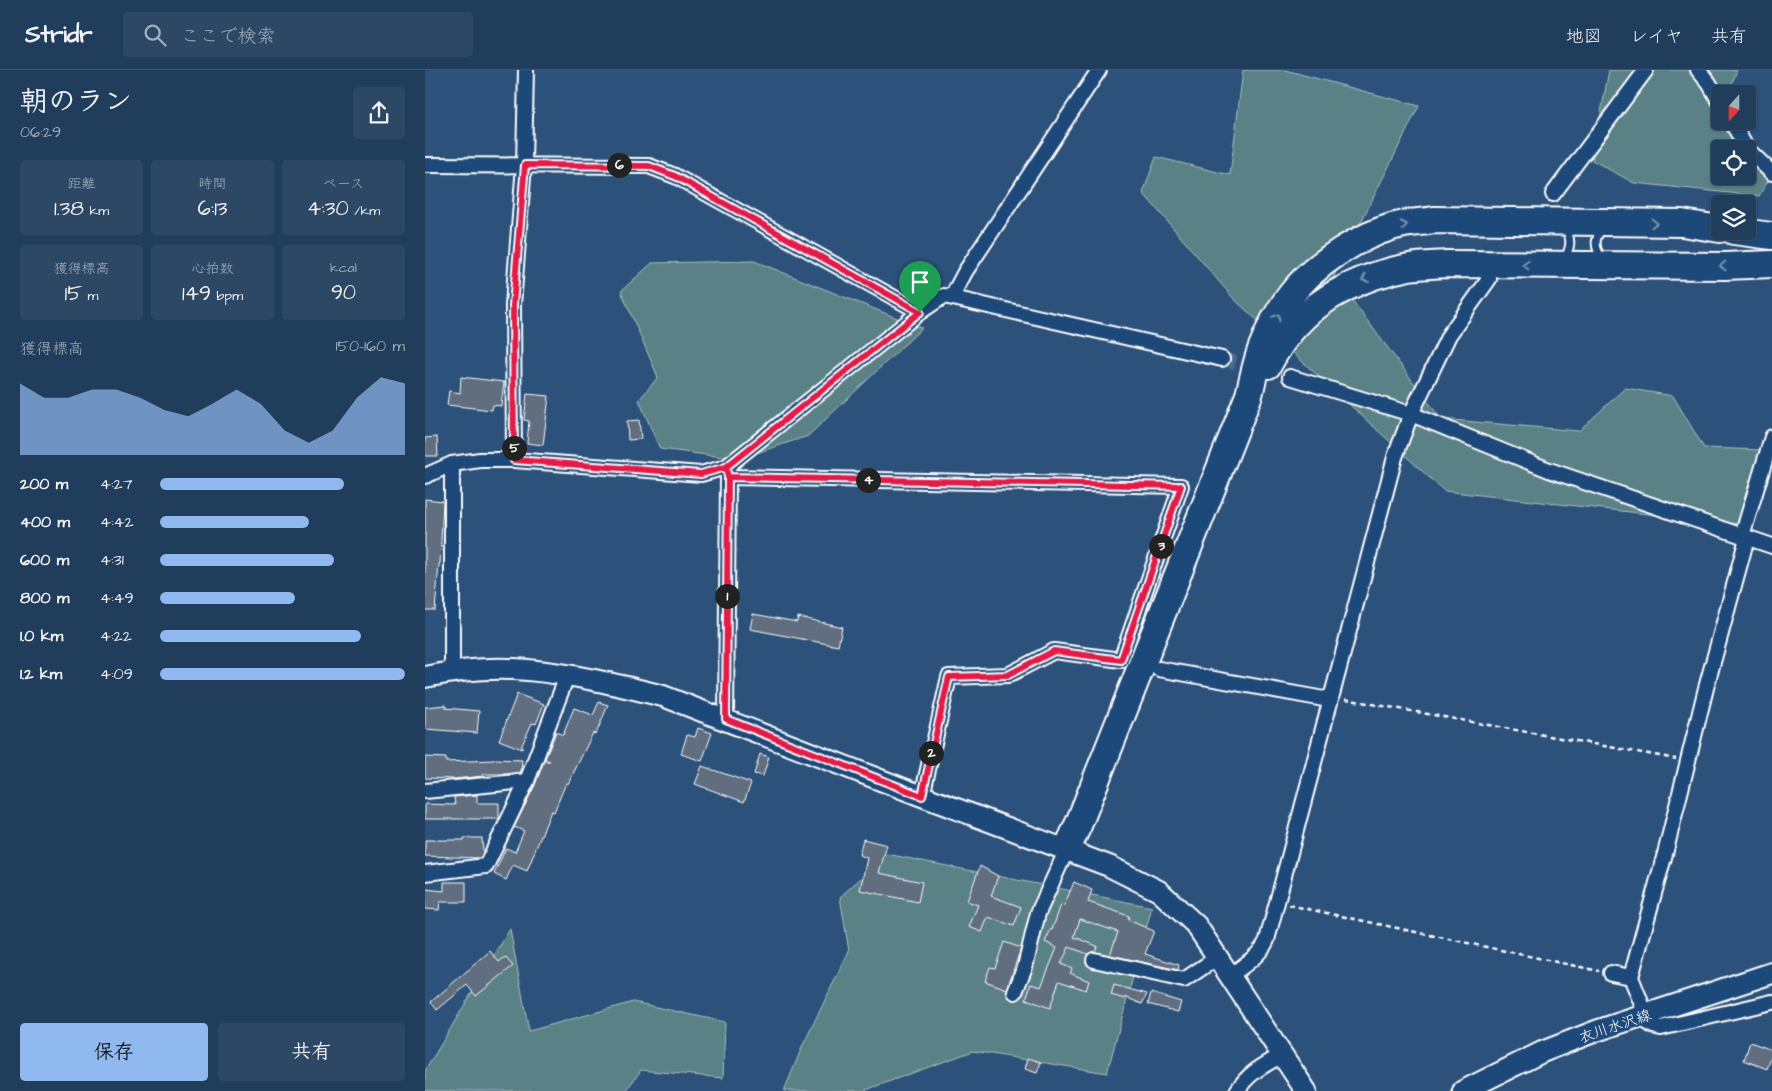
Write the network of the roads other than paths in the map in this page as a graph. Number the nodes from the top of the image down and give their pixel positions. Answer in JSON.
{"nodes":[{"id":1,"x":526,"y":70,"type":"edge"},
{"id":2,"x":1099,"y":70,"type":"edge"},
{"id":3,"x":1646,"y":70,"type":"edge"},
{"id":4,"x":1698,"y":70,"type":"edge"},
{"id":5,"x":1711,"y":86,"type":"edge"},
{"id":6,"x":1756,"y":157,"type":"edge"},
{"id":7,"x":425,"y":165,"type":"edge"},
{"id":8,"x":525,"y":165,"type":"junction"},
{"id":9,"x":1772,"y":172,"type":"edge"},
{"id":10,"x":1553,"y":194,"type":"dead end"},
{"id":11,"x":1553,"y":222,"type":"junction"},
{"id":12,"x":1620,"y":222,"type":"junction"},
{"id":13,"x":1711,"y":228,"type":"edge"},
{"id":14,"x":1756,"y":234,"type":"edge"},
{"id":15,"x":1772,"y":236,"type":"edge"},
{"id":16,"x":1772,"y":264,"type":"edge"},
{"id":17,"x":1554,"y":265,"type":"junction"},
{"id":18,"x":1618,"y":266,"type":"junction"},
{"id":19,"x":1489,"y":279,"type":"dead end"},
{"id":20,"x":952,"y":297,"type":"junction"},
{"id":21,"x":920,"y":312,"type":"junction"},
{"id":22,"x":1222,"y":359,"type":"tunnel mouth"},
{"id":23,"x":1291,"y":377,"type":"tunnel mouth"},
{"id":24,"x":1249,"y":395,"type":"junction"},
{"id":25,"x":1411,"y":414,"type":"junction"},
{"id":26,"x":1772,"y":437,"type":"edge"},
{"id":27,"x":514,"y":460,"type":"junction"},
{"id":28,"x":452,"y":464,"type":"junction"},
{"id":29,"x":727,"y":472,"type":"junction"},
{"id":30,"x":425,"y":476,"type":"edge"},
{"id":31,"x":1744,"y":537,"type":"junction"},
{"id":32,"x":1772,"y":546,"type":"edge"},
{"id":33,"x":1159,"y":669,"type":"dead end"},
{"id":34,"x":452,"y":672,"type":"junction"},
{"id":35,"x":567,"y":676,"type":"junction"},
{"id":36,"x":425,"y":678,"type":"edge"},
{"id":37,"x":1331,"y":696,"type":"junction"},
{"id":38,"x":726,"y":719,"type":"junction"},
{"id":39,"x":527,"y":781,"type":"junction"},
{"id":40,"x":425,"y":791,"type":"edge"},
{"id":41,"x":922,"y":796,"type":"junction"},
{"id":42,"x":1067,"y":850,"type":"junction"},
{"id":43,"x":425,"y":873,"type":"edge"},
{"id":44,"x":1218,"y":957,"type":"junction"},
{"id":45,"x":1094,"y":960,"type":"dead end"},
{"id":46,"x":1611,"y":973,"type":"road end"},
{"id":47,"x":1772,"y":973,"type":"edge"},
{"id":48,"x":1230,"y":976,"type":"junction"},
{"id":49,"x":1631,"y":977,"type":"junction"},
{"id":50,"x":1015,"y":992,"type":"dead end"},
{"id":51,"x":1772,"y":1002,"type":"edge"},
{"id":52,"x":1646,"y":1014,"type":"junction"},
{"id":53,"x":1282,"y":1055,"type":"junction"},
{"id":54,"x":1237,"y":1091,"type":"edge"},
{"id":55,"x":1306,"y":1091,"type":"edge"},
{"id":56,"x":1463,"y":1091,"type":"edge"}],
"edges":[{"from":1,"to":8,"type":"street"},
{"from":2,"to":20,"type":"street"},
{"from":3,"to":10,"type":"street"},
{"from":4,"to":5,"type":"street"},
{"from":6,"to":9,"type":"street"},
{"from":7,"to":8,"type":"street"},
{"from":8,"to":21,"type":"street"},
{"from":8,"to":27,"type":"street"},
{"from":11,"to":12,"type":"highway"},
{"from":11,"to":17,"type":"lane"},
{"from":24,"to":11,"type":"highway","one_way":true},
{"from":12,"to":13,"type":"highway","one_way":true},
{"from":12,"to":18,"type":"lane"},
{"from":14,"to":15,"type":"highway"},
{"from":16,"to":18,"type":"highway","one_way":true},
{"from":17,"to":18,"type":"highway"},
{"from":17,"to":24,"type":"highway","one_way":true},
{"from":19,"to":25,"type":"street"},
{"from":20,"to":21,"type":"street"},
{"from":20,"to":22,"type":"street"},
{"from":21,"to":29,"type":"street"},
{"from":23,"to":25,"type":"street"},
{"from":24,"to":42,"type":"highway"},
{"from":25,"to":31,"type":"street"},
{"from":25,"to":37,"type":"street"},
{"from":26,"to":31,"type":"street"},
{"from":27,"to":28,"type":"street"},
{"from":27,"to":29,"type":"street"},
{"from":28,"to":30,"type":"street"},
{"from":28,"to":34,"type":"street"},
{"from":29,"to":38,"type":"street"},
{"from":29,"to":41,"type":"street"},
{"from":31,"to":32,"type":"street"},
{"from":31,"to":49,"type":"street"},
{"from":33,"to":37,"type":"street"},
{"from":34,"to":35,"type":"street"},
{"from":34,"to":36,"type":"street"},
{"from":35,"to":38,"type":"street"},
{"from":35,"to":39,"type":"street"},
{"from":37,"to":48,"type":"street"},
{"from":38,"to":41,"type":"street"},
{"from":39,"to":40,"type":"street"},
{"from":39,"to":43,"type":"street"},
{"from":41,"to":42,"type":"street"},
{"from":42,"to":44,"type":"street"},
{"from":42,"to":50,"type":"street"},
{"from":44,"to":45,"type":"street"},
{"from":44,"to":48,"type":"street"},
{"from":46,"to":49,"type":"street"},
{"from":47,"to":52,"type":"street","name":"衣川水沢線"},
{"from":48,"to":53,"type":"street"},
{"from":49,"to":52,"type":"street"},
{"from":51,"to":52,"type":"street"},
{"from":52,"to":56,"type":"street","name":"衣川水沢線"},
{"from":53,"to":54,"type":"street"},
{"from":53,"to":55,"type":"street"}]}
